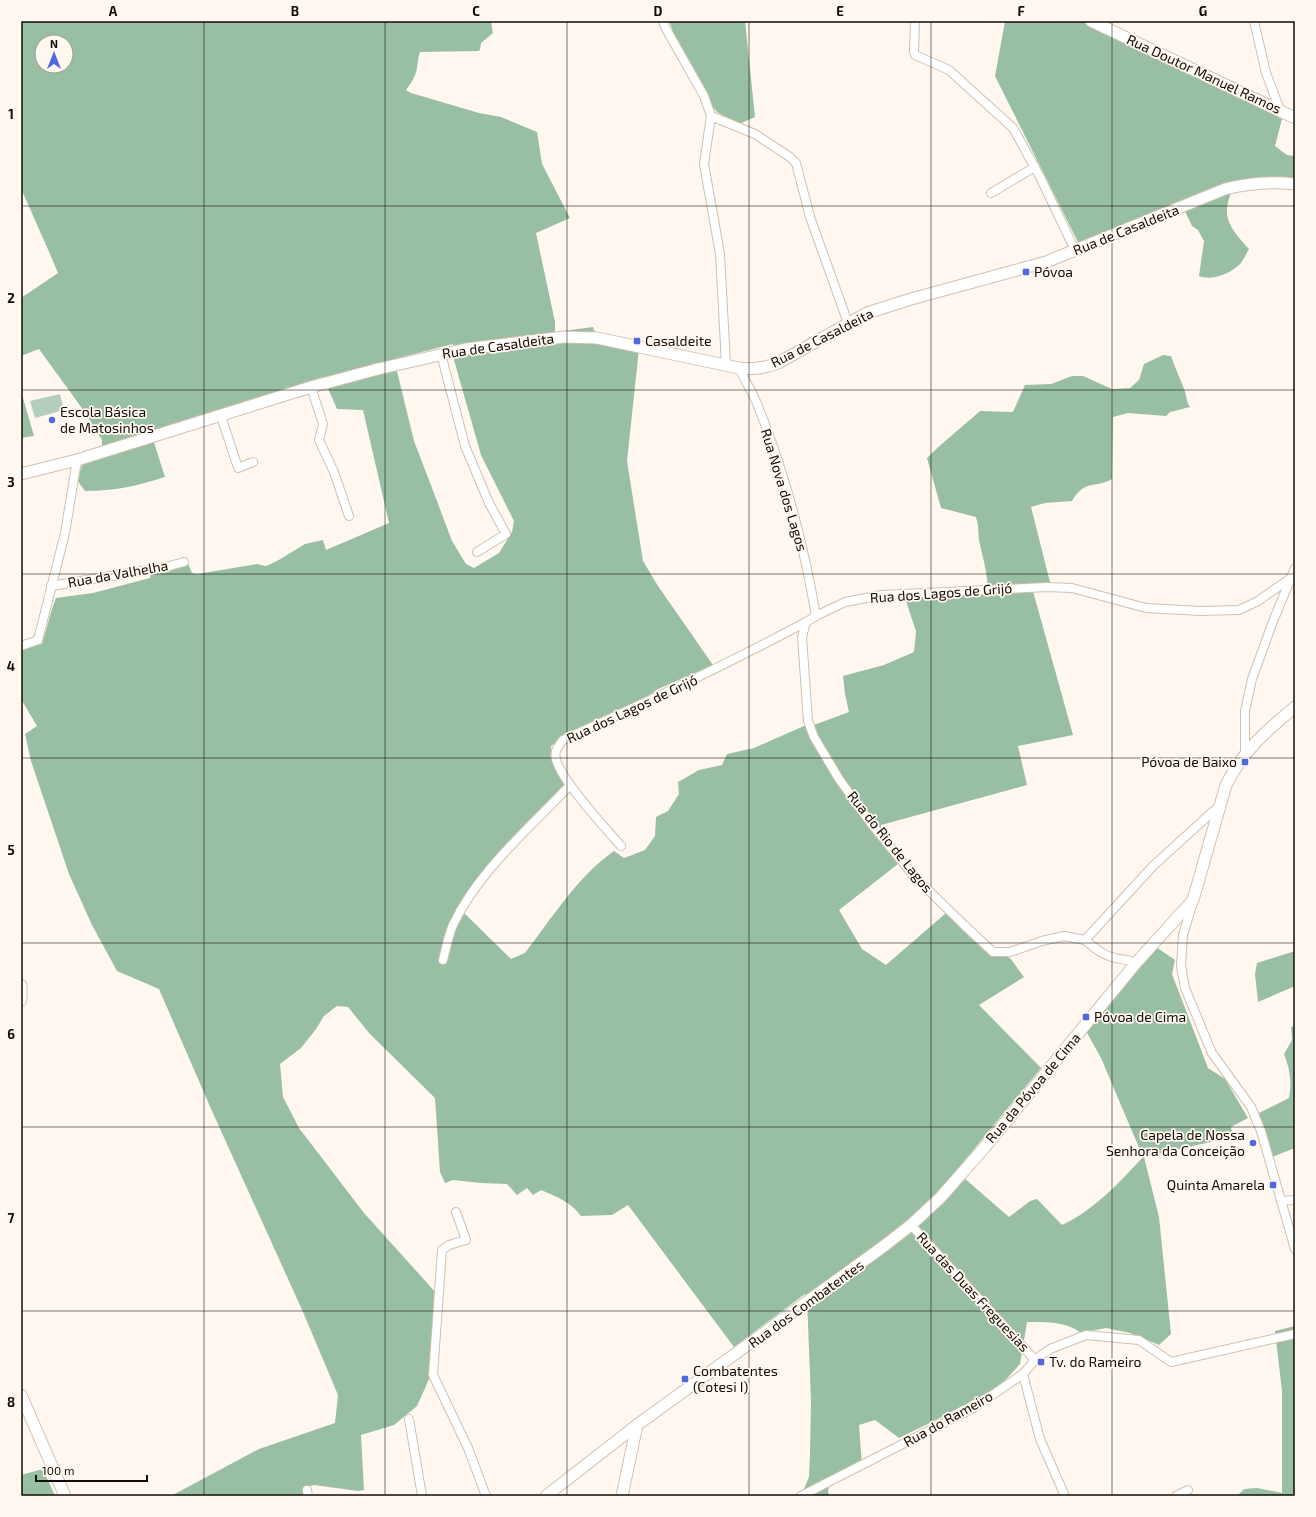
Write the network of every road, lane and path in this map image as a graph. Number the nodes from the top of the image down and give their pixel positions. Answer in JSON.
{"nodes":[{"id":1,"x":663,"y":21,"type":"edge"},
{"id":2,"x":915,"y":21,"type":"edge"},
{"id":3,"x":1091,"y":21,"type":"edge"},
{"id":4,"x":1254,"y":21,"type":"edge"},
{"id":5,"x":1280,"y":110,"type":"junction"},
{"id":6,"x":711,"y":116,"type":"junction"},
{"id":7,"x":1295,"y":118,"type":"edge"},
{"id":8,"x":1035,"y":167,"type":"junction"},
{"id":9,"x":1295,"y":184,"type":"edge"},
{"id":10,"x":990,"y":192,"type":"dead end"},
{"id":11,"x":1075,"y":250,"type":"junction"},
{"id":12,"x":848,"y":323,"type":"junction"},
{"id":13,"x":441,"y":354,"type":"junction"},
{"id":14,"x":726,"y":364,"type":"junction"},
{"id":15,"x":739,"y":368,"type":"junction"},
{"id":16,"x":311,"y":386,"type":"junction"},
{"id":17,"x":221,"y":416,"type":"junction"},
{"id":18,"x":77,"y":460,"type":"junction"},
{"id":19,"x":254,"y":462,"type":"dead end"},
{"id":20,"x":21,"y":474,"type":"edge"},
{"id":21,"x":349,"y":516,"type":"dead end"},
{"id":22,"x":477,"y":552,"type":"dead end"},
{"id":23,"x":184,"y":562,"type":"dead end"},
{"id":24,"x":1295,"y":568,"type":"edge"},
{"id":25,"x":1292,"y":577,"type":"edge"},
{"id":26,"x":51,"y":586,"type":"junction"},
{"id":27,"x":816,"y":616,"type":"junction"},
{"id":28,"x":806,"y":622,"type":"junction"},
{"id":29,"x":21,"y":646,"type":"edge"},
{"id":30,"x":1295,"y":707,"type":"edge"},
{"id":31,"x":1245,"y":754,"type":"junction"},
{"id":32,"x":570,"y":785,"type":"junction"},
{"id":33,"x":1220,"y":804,"type":"junction"},
{"id":34,"x":621,"y":846,"type":"dead end"},
{"id":35,"x":1193,"y":900,"type":"junction"},
{"id":36,"x":1085,"y":940,"type":"junction"},
{"id":37,"x":443,"y":960,"type":"dead end"},
{"id":38,"x":1136,"y":963,"type":"junction"},
{"id":39,"x":21,"y":985,"type":"edge"},
{"id":40,"x":21,"y":1000,"type":"edge"},
{"id":41,"x":1295,"y":1200,"type":"edge"},
{"id":42,"x":1281,"y":1201,"type":"junction"},
{"id":43,"x":456,"y":1212,"type":"dead end"},
{"id":44,"x":911,"y":1225,"type":"junction"},
{"id":45,"x":1295,"y":1249,"type":"edge"},
{"id":46,"x":1295,"y":1334,"type":"edge"},
{"id":47,"x":1035,"y":1360,"type":"junction"},
{"id":48,"x":1023,"y":1374,"type":"junction"},
{"id":49,"x":21,"y":1395,"type":"edge"},
{"id":50,"x":409,"y":1419,"type":"dead end"},
{"id":51,"x":637,"y":1425,"type":"junction"},
{"id":52,"x":1188,"y":1490,"type":"dead end"},
{"id":53,"x":65,"y":1496,"type":"edge"},
{"id":54,"x":422,"y":1496,"type":"edge"},
{"id":55,"x":486,"y":1496,"type":"edge"},
{"id":56,"x":546,"y":1496,"type":"edge"},
{"id":57,"x":622,"y":1496,"type":"edge"},
{"id":58,"x":801,"y":1496,"type":"edge"},
{"id":59,"x":1065,"y":1496,"type":"edge"},
{"id":60,"x":1176,"y":1496,"type":"edge"}],
"edges":[{"from":1,"to":6,"type":"street"},
{"from":2,"to":8,"type":"street"},
{"from":3,"to":5,"type":"street","name":"Rua Doutor Manuel Ramos"},
{"from":4,"to":5,"type":"street"},
{"from":5,"to":7,"type":"street","name":"Rua Doutor Manuel Ramos"},
{"from":6,"to":12,"type":"street"},
{"from":6,"to":14,"type":"street"},
{"from":8,"to":10,"type":"street"},
{"from":8,"to":11,"type":"street"},
{"from":9,"to":11,"type":"street","name":"Rua de Casaldeita"},
{"from":11,"to":12,"type":"street","name":"Rua de Casaldeita"},
{"from":12,"to":15,"type":"street","name":"Rua de Casaldeita"},
{"from":13,"to":14,"type":"street","name":"Rua de Casaldeita"},
{"from":13,"to":16,"type":"street","name":"Rua de Casaldeita"},
{"from":13,"to":22,"type":"street"},
{"from":14,"to":15,"type":"street","name":"Rua de Casaldeita"},
{"from":15,"to":27,"type":"street","name":"Rua Nova dos Lagos"},
{"from":16,"to":17,"type":"street","name":"Rua de Casaldeita"},
{"from":16,"to":21,"type":"street"},
{"from":17,"to":18,"type":"street","name":"Rua de Casaldeita"},
{"from":17,"to":19,"type":"street"},
{"from":18,"to":20,"type":"street","name":"Rua de Casaldeita"},
{"from":18,"to":26,"type":"street"},
{"from":23,"to":26,"type":"street","name":"Rua da Valhelha"},
{"from":24,"to":25,"type":"street"},
{"from":25,"to":27,"type":"street","name":"Rua dos Lagos de Grijó"},
{"from":25,"to":31,"type":"street"},
{"from":26,"to":29,"type":"street"},
{"from":27,"to":28,"type":"street","name":"Rua dos Lagos de Grijó"},
{"from":28,"to":32,"type":"street","name":"Rua dos Lagos de Grijó"},
{"from":28,"to":36,"type":"street","name":"Rua do Rio de Lagos"},
{"from":30,"to":31,"type":"street","name":"Rua da Póvoa de Cima"},
{"from":31,"to":33,"type":"street","name":"Rua da Póvoa de Cima"},
{"from":32,"to":34,"type":"street","name":"Rua dos Lagos de Grijó"},
{"from":32,"to":37,"type":"street"},
{"from":33,"to":35,"type":"street","name":"Rua da Póvoa de Cima"},
{"from":33,"to":36,"type":"street"},
{"from":35,"to":38,"type":"street","name":"Rua da Póvoa de Cima"},
{"from":35,"to":42,"type":"street"},
{"from":36,"to":38,"type":"street","name":"Rua do Rio de Lagos"},
{"from":38,"to":44,"type":"street","name":"Rua da Póvoa de Cima"},
{"from":39,"to":40,"type":"street"},
{"from":41,"to":42,"type":"street"},
{"from":42,"to":45,"type":"street"},
{"from":43,"to":55,"type":"street"},
{"from":44,"to":47,"type":"street","name":"Rua das Duas Freguesias"},
{"from":44,"to":51,"type":"street","name":"Rua dos Combatentes"},
{"from":46,"to":47,"type":"street","name":"Rua do Rameiro"},
{"from":47,"to":48,"type":"street","name":"Rua do Rameiro"},
{"from":48,"to":58,"type":"street","name":"Rua do Rameiro"},
{"from":48,"to":59,"type":"street"},
{"from":49,"to":53,"type":"street"},
{"from":50,"to":54,"type":"street"},
{"from":51,"to":56,"type":"street","name":"Rua dos Combatentes"},
{"from":51,"to":57,"type":"street"},
{"from":52,"to":60,"type":"street"}]}
